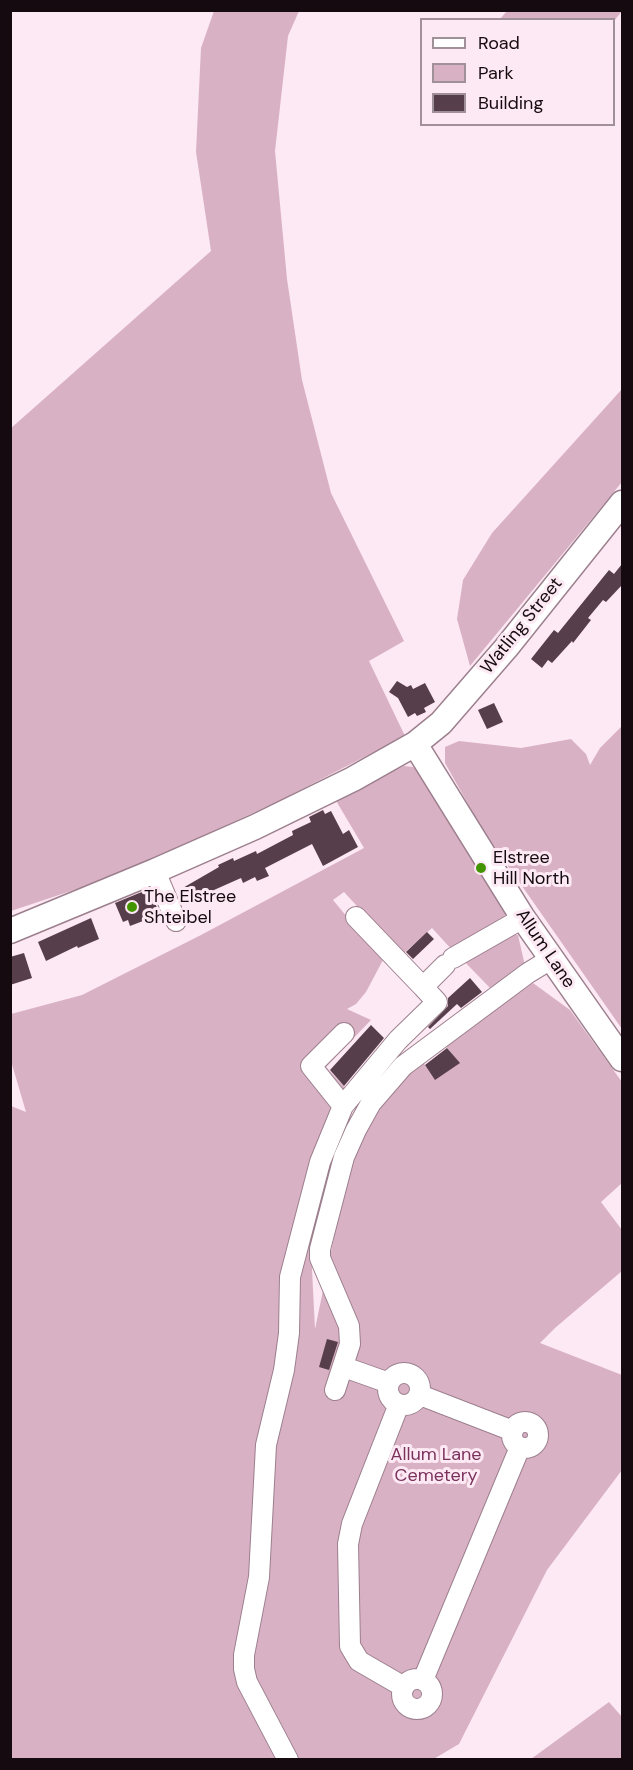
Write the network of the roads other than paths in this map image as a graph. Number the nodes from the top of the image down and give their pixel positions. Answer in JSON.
{"nodes":[{"id":1,"x":622,"y":503,"type":"edge"},
{"id":2,"x":415,"y":744,"type":"junction"},
{"id":3,"x":155,"y":871,"type":"junction"},
{"id":4,"x":356,"y":917,"type":"dead end"},
{"id":5,"x":523,"y":918,"type":"junction"},
{"id":6,"x":177,"y":921,"type":"dead end"},
{"id":7,"x":10,"y":931,"type":"edge"},
{"id":8,"x":551,"y":959,"type":"junction"},
{"id":9,"x":423,"y":987,"type":"junction"},
{"id":10,"x":344,"y":1033,"type":"dead end"},
{"id":11,"x":622,"y":1059,"type":"edge"},
{"id":12,"x":343,"y":1106,"type":"junction"},
{"id":13,"x":344,"y":1367,"type":"junction"},
{"id":14,"x":389,"y":1383,"type":"junction"},
{"id":15,"x":335,"y":1390,"type":"dead end"},
{"id":16,"x":420,"y":1395,"type":"junction"},
{"id":17,"x":399,"y":1404,"type":"junction"},
{"id":18,"x":288,"y":1760,"type":"edge"}],
"edges":[{"from":1,"to":2,"type":"main road","name":"Watling Street"},
{"from":2,"to":3,"type":"main road"},
{"from":2,"to":5,"type":"main road","name":"Allum Lane"},
{"from":3,"to":6,"type":"lane"},
{"from":3,"to":7,"type":"main road"},
{"from":4,"to":9,"type":"lane"},
{"from":5,"to":8,"type":"main road","name":"Allum Lane"},
{"from":5,"to":9,"type":"lane"},
{"from":8,"to":11,"type":"main road","name":"Allum Lane"},
{"from":8,"to":13,"type":"lane"},
{"from":9,"to":12,"type":"lane"},
{"from":10,"to":12,"type":"lane"},
{"from":12,"to":18,"type":"lane"},
{"from":13,"to":14,"type":"lane"},
{"from":13,"to":15,"type":"lane"},
{"from":14,"to":16,"type":"lane"},
{"from":14,"to":17,"type":"lane"},
{"from":16,"to":17,"type":"lane"},
{"from":16,"to":17,"type":"lane"}]}
